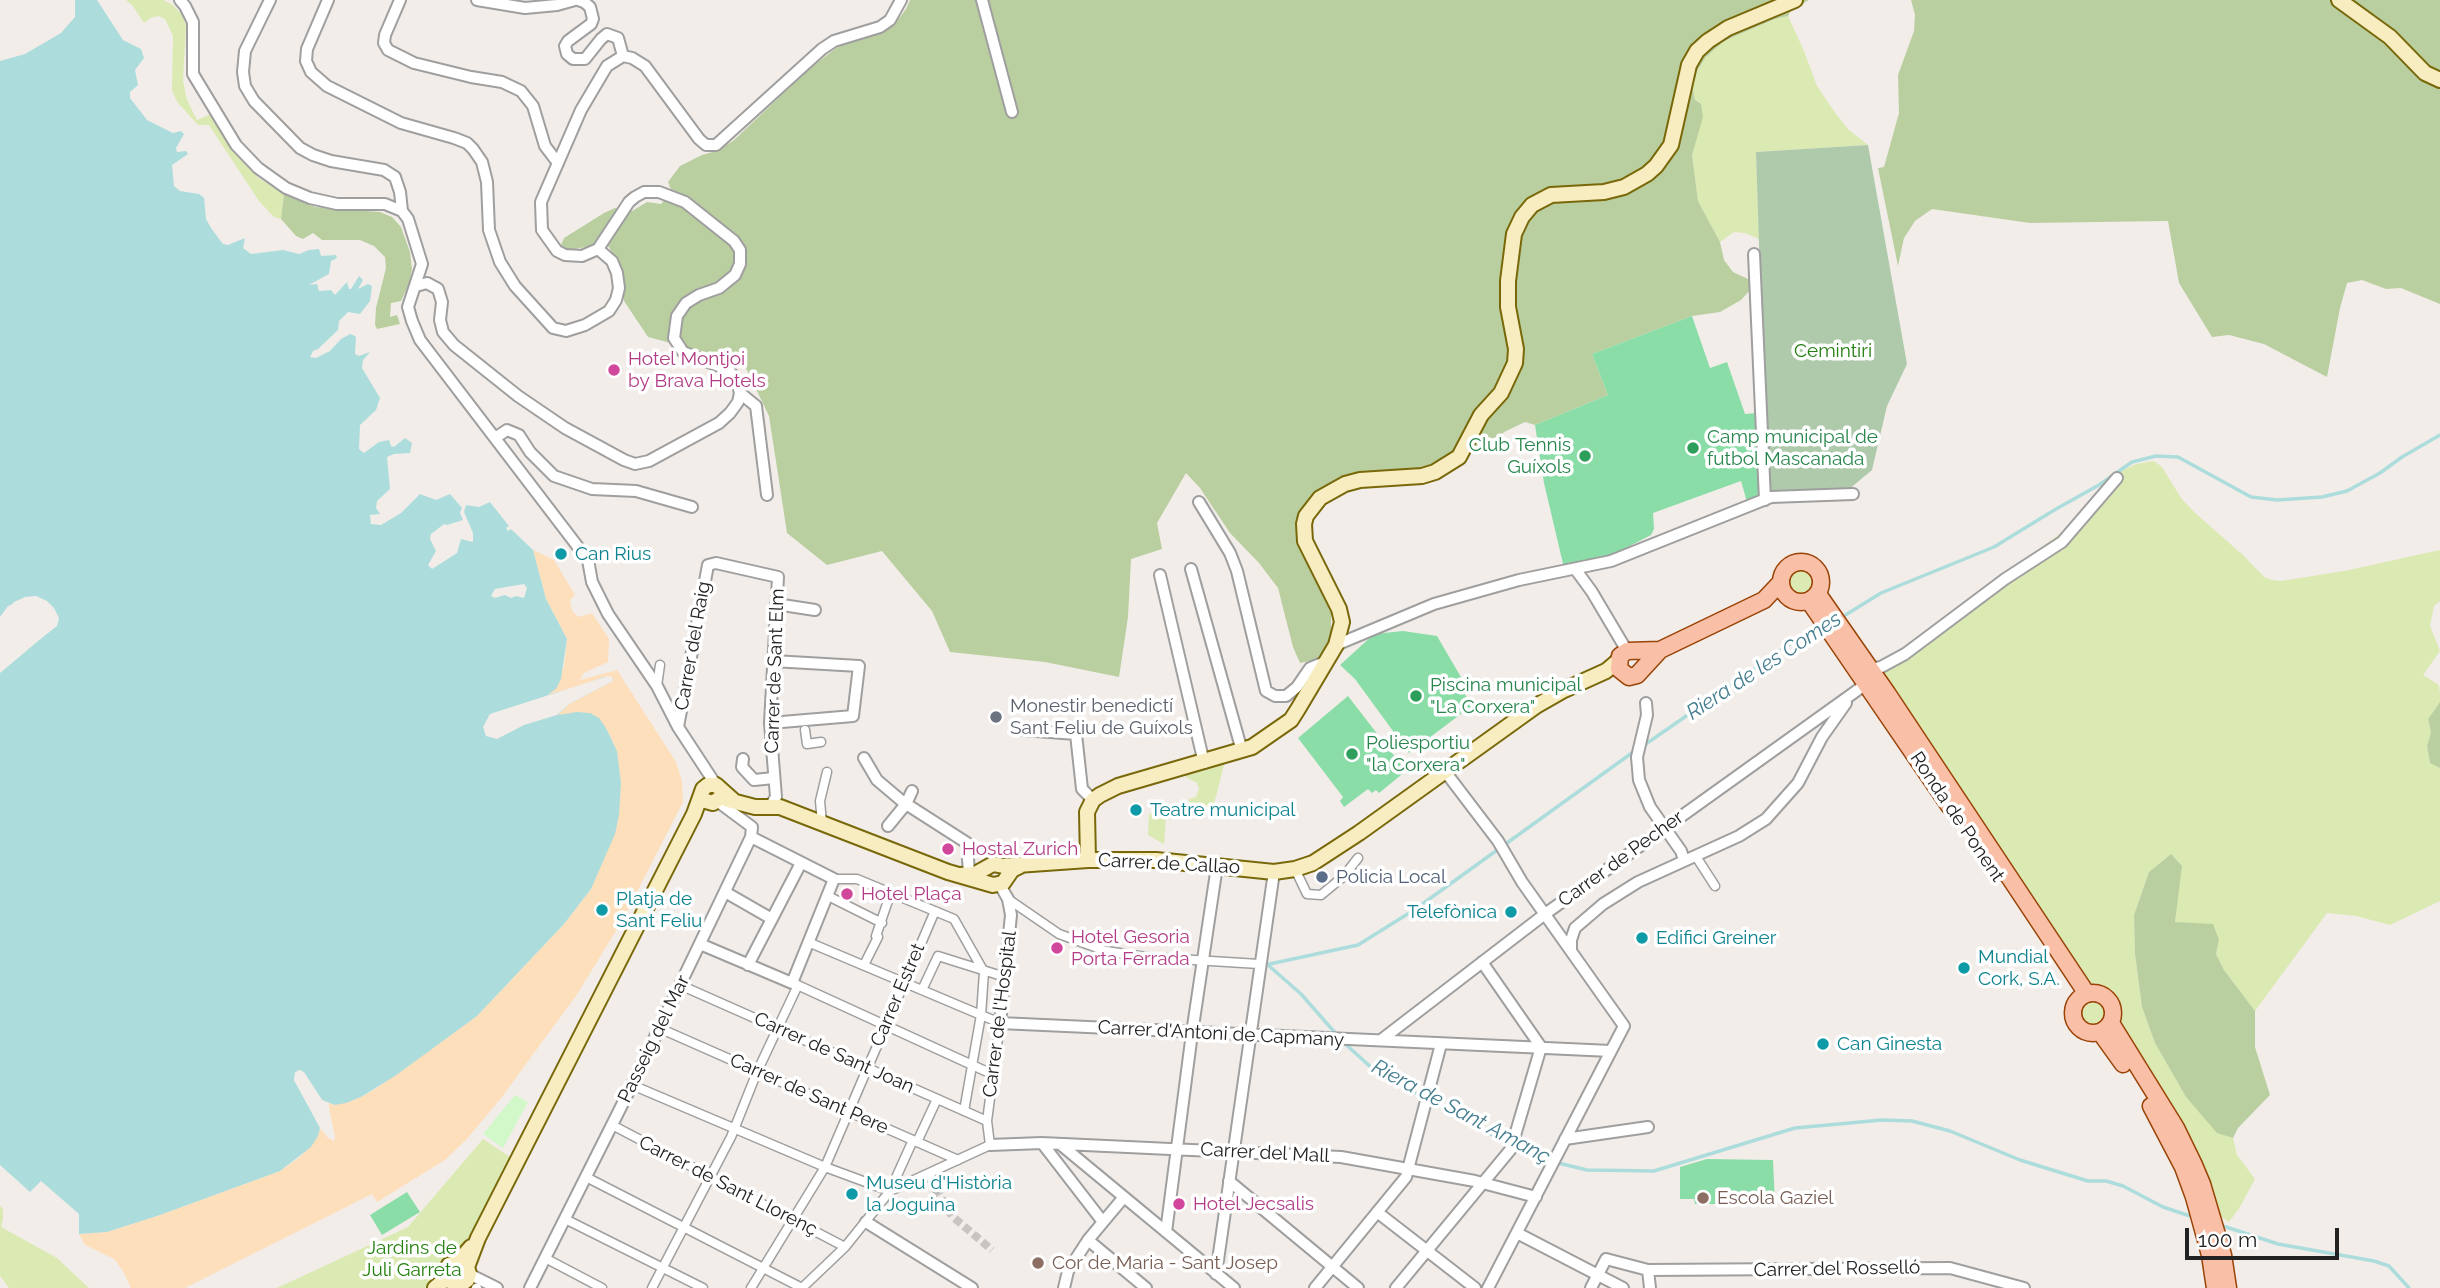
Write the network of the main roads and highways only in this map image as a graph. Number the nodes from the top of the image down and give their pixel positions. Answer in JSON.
{"nodes":[{"id":1,"x":1795,"y":0,"type":"edge"},
{"id":2,"x":2339,"y":0,"type":"edge"},
{"id":3,"x":2440,"y":80,"type":"edge"},
{"id":4,"x":1781,"y":582,"type":"junction"},
{"id":5,"x":1814,"y":597,"type":"junction"},
{"id":6,"x":1790,"y":599,"type":"junction"},
{"id":7,"x":1764,"y":600,"type":"junction"},
{"id":8,"x":1626,"y":662,"type":"joint"},
{"id":9,"x":1088,"y":860,"type":"junction"},
{"id":10,"x":2083,"y":996,"type":"junction"},
{"id":11,"x":2106,"y":1028,"type":"junction"},
{"id":12,"x":2216,"y":1255,"type":"junction"},
{"id":13,"x":472,"y":1278,"type":"edge"},
{"id":14,"x":454,"y":1284,"type":"edge"},
{"id":15,"x":435,"y":1288,"type":"edge"},
{"id":16,"x":2216,"y":1288,"type":"edge"},
{"id":17,"x":2228,"y":1288,"type":"edge"}],
"edges":[{"from":1,"to":9,"type":"main road"},
{"from":2,"to":3,"type":"main road"},
{"from":4,"to":5,"type":"main road"},
{"from":4,"to":6,"type":"main road"},
{"from":4,"to":7,"type":"main road"},
{"from":5,"to":6,"type":"main road"},
{"from":5,"to":10,"type":"main road"},
{"from":6,"to":7,"type":"main road"},
{"from":7,"to":8,"type":"main road"},
{"from":8,"to":9,"type":"main road","name":"Carrer de Callao"},
{"from":9,"to":13,"type":"main road","name":"Carrer de Callao"},
{"from":10,"to":11,"type":"main road"},
{"from":10,"to":11,"type":"main road"},
{"from":11,"to":12,"type":"main road"},
{"from":12,"to":16,"type":"main road"},
{"from":12,"to":17,"type":"main road"},
{"from":13,"to":14,"type":"main road"},
{"from":13,"to":14,"type":"main road"},
{"from":14,"to":15,"type":"main road"}]}
